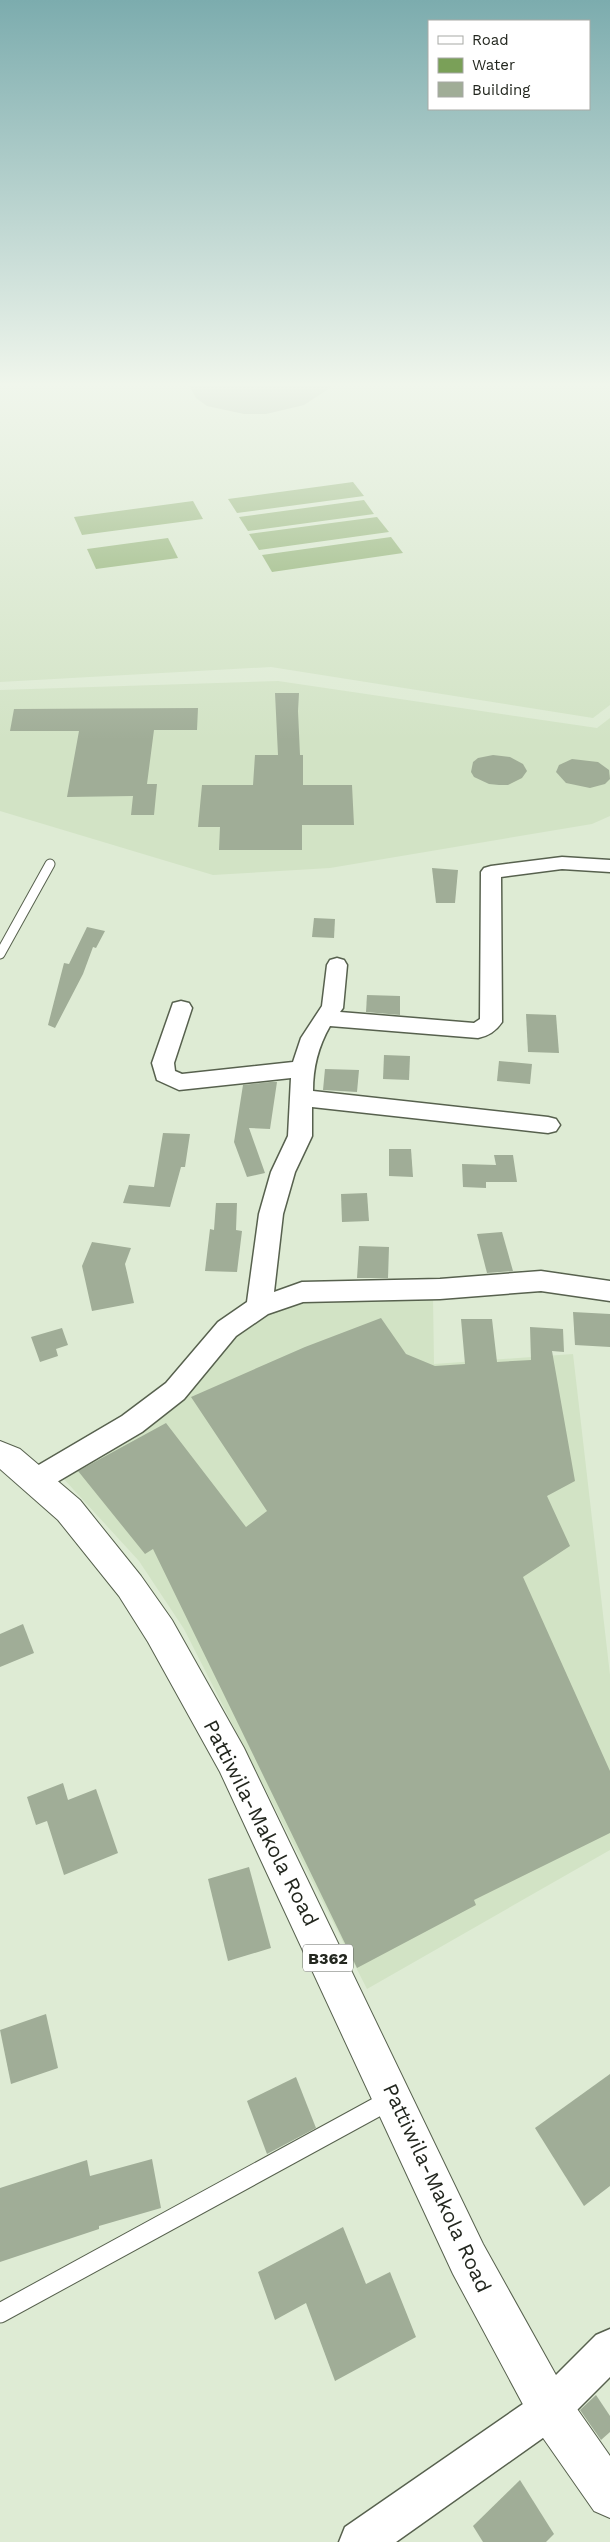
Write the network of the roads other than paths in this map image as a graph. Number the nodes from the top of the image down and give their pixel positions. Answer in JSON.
{"nodes":[{"id":1,"x":50,"y":864,"type":"dead end"},
{"id":2,"x":610,"y":866,"type":"edge"},
{"id":3,"x":0,"y":954,"type":"edge"},
{"id":4,"x":337,"y":966,"type":"dead end"},
{"id":5,"x":181,"y":1008,"type":"dead end"},
{"id":6,"x":323,"y":1018,"type":"junction"},
{"id":7,"x":302,"y":1069,"type":"junction"},
{"id":8,"x":302,"y":1098,"type":"junction"},
{"id":9,"x":548,"y":1125,"type":"dead end"},
{"id":10,"x":610,"y":1291,"type":"edge"},
{"id":11,"x":259,"y":1307,"type":"junction"},
{"id":12,"x":11,"y":1464,"type":"edge"},
{"id":13,"x":394,"y":2098,"type":"junction"},
{"id":14,"x":0,"y":2313,"type":"edge"},
{"id":15,"x":610,"y":2349,"type":"edge"},
{"id":16,"x":550,"y":2409,"type":"junction"},
{"id":17,"x":610,"y":2495,"type":"edge"},
{"id":18,"x":360,"y":2542,"type":"edge"}],
"edges":[{"from":1,"to":3,"type":"lane"},
{"from":2,"to":6,"type":"street"},
{"from":4,"to":6,"type":"street"},
{"from":5,"to":7,"type":"street"},
{"from":6,"to":7,"type":"street"},
{"from":7,"to":8,"type":"street"},
{"from":8,"to":9,"type":"street"},
{"from":8,"to":11,"type":"street"},
{"from":10,"to":11,"type":"street"},
{"from":11,"to":12,"type":"street"},
{"from":12,"to":13,"type":"main road","name":"Pattiwila-Makola Road","number":"B362"},
{"from":13,"to":14,"type":"lane"},
{"from":13,"to":16,"type":"main road","name":"Pattiwila-Makola Road","number":"B362"},
{"from":15,"to":16,"type":"street"},
{"from":16,"to":17,"type":"main road","name":"Pattiwila-Makola Road","number":"B362"},
{"from":16,"to":18,"type":"street"}]}
